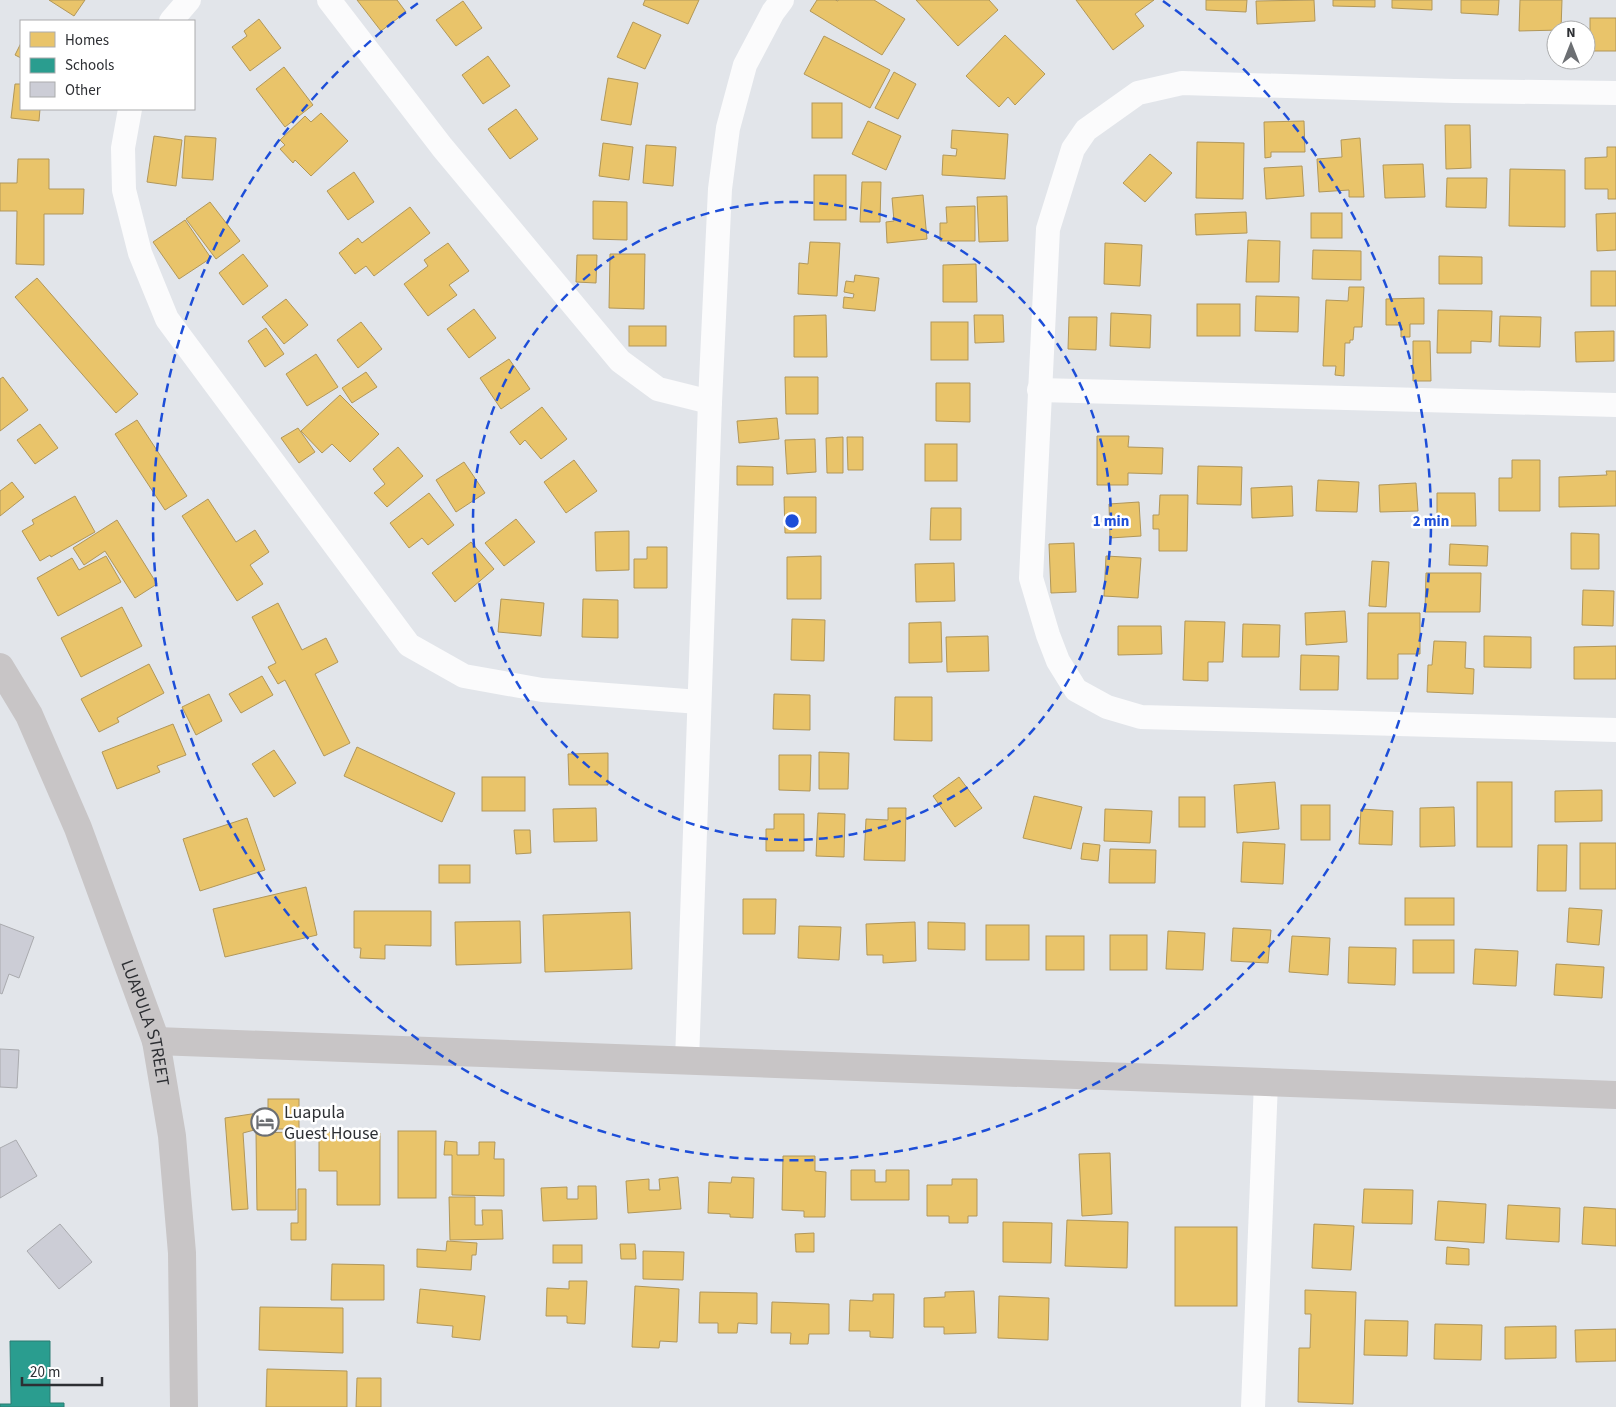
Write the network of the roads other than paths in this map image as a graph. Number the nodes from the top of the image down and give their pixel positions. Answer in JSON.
{"nodes":[{"id":1,"x":189,"y":0,"type":"edge"},
{"id":2,"x":329,"y":0,"type":"edge"},
{"id":3,"x":782,"y":0,"type":"edge"},
{"id":4,"x":172,"y":20,"type":"edge"},
{"id":5,"x":1616,"y":93,"type":"edge"},
{"id":6,"x":130,"y":110,"type":"edge"},
{"id":7,"x":1039,"y":390,"type":"junction"},
{"id":8,"x":710,"y":402,"type":"junction"},
{"id":9,"x":1616,"y":405,"type":"edge"},
{"id":10,"x":0,"y":667,"type":"edge"},
{"id":11,"x":699,"y":702,"type":"junction"},
{"id":12,"x":1616,"y":730,"type":"edge"},
{"id":13,"x":156,"y":1041,"type":"junction"},
{"id":14,"x":687,"y":1061,"type":"junction"},
{"id":15,"x":1266,"y":1082,"type":"junction"},
{"id":16,"x":1616,"y":1095,"type":"edge"},
{"id":17,"x":184,"y":1407,"type":"edge"},
{"id":18,"x":1253,"y":1407,"type":"edge"}],
"edges":[{"from":1,"to":4,"type":"street"},
{"from":2,"to":8,"type":"street"},
{"from":3,"to":8,"type":"street"},
{"from":5,"to":7,"type":"street"},
{"from":6,"to":11,"type":"street"},
{"from":7,"to":9,"type":"street"},
{"from":7,"to":12,"type":"street"},
{"from":8,"to":11,"type":"street"},
{"from":10,"to":13,"type":"street","name":"LUAPULA STREET"},
{"from":11,"to":14,"type":"street"},
{"from":13,"to":14,"type":"street"},
{"from":13,"to":17,"type":"street","name":"LUAPULA STREET"},
{"from":14,"to":15,"type":"street"},
{"from":15,"to":16,"type":"street"},
{"from":15,"to":18,"type":"street"}]}
